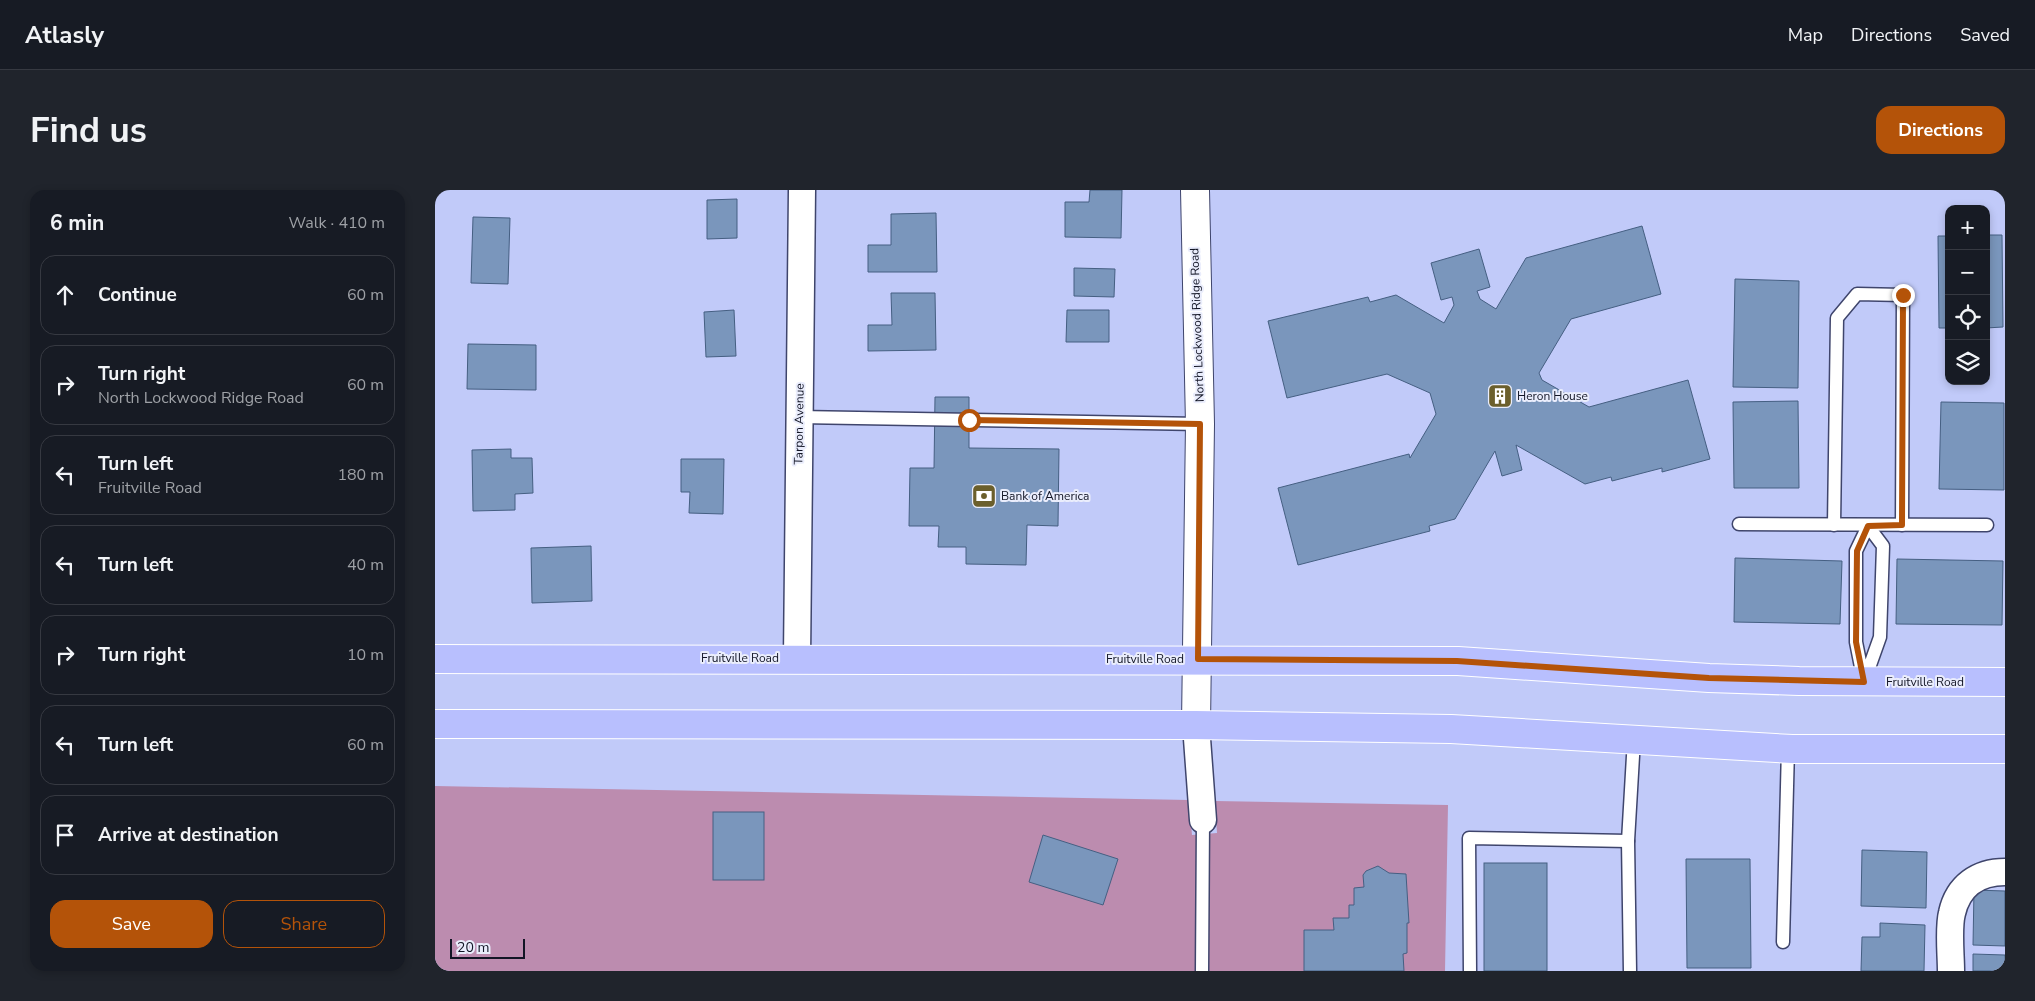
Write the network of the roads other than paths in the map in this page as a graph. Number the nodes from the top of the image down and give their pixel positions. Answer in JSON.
{"nodes":[{"id":1,"x":802,"y":190,"type":"edge"},
{"id":2,"x":1195,"y":190,"type":"edge"},
{"id":3,"x":799,"y":417,"type":"junction"},
{"id":4,"x":1200,"y":424,"type":"junction"},
{"id":5,"x":1739,"y":524,"type":"dead end"},
{"id":6,"x":1834,"y":525,"type":"junction"},
{"id":7,"x":1902,"y":525,"type":"junction"},
{"id":8,"x":1987,"y":525,"type":"dead end"},
{"id":9,"x":1868,"y":526,"type":"junction"},
{"id":10,"x":797,"y":658,"type":"junction"},
{"id":11,"x":435,"y":659,"type":"edge"},
{"id":12,"x":1198,"y":659,"type":"junction"},
{"id":13,"x":1864,"y":682,"type":"junction"},
{"id":14,"x":2005,"y":682,"type":"edge"},
{"id":15,"x":435,"y":724,"type":"edge"},
{"id":16,"x":1197,"y":725,"type":"junction"},
{"id":17,"x":1634,"y":739,"type":"junction"},
{"id":18,"x":1788,"y":748,"type":"junction"},
{"id":19,"x":2005,"y":749,"type":"edge"},
{"id":20,"x":1203,"y":820,"type":"joint"},
{"id":21,"x":1628,"y":841,"type":"junction"},
{"id":22,"x":2005,"y":872,"type":"edge"},
{"id":23,"x":1783,"y":942,"type":"dead end"},
{"id":24,"x":1203,"y":971,"type":"edge"},
{"id":25,"x":1470,"y":971,"type":"edge"},
{"id":26,"x":1630,"y":971,"type":"edge"},
{"id":27,"x":1951,"y":971,"type":"edge"}],
"edges":[{"from":1,"to":3,"type":"street","name":"Tarpon Avenue"},
{"from":2,"to":4,"type":"street","name":"North Lockwood Ridge Road"},
{"from":3,"to":4,"type":"lane"},
{"from":3,"to":10,"type":"street","name":"Tarpon Avenue"},
{"from":4,"to":12,"type":"street","name":"North Lockwood Ridge Road"},
{"from":5,"to":6,"type":"lane"},
{"from":6,"to":7,"type":"lane"},
{"from":6,"to":9,"type":"lane"},
{"from":7,"to":8,"type":"lane"},
{"from":7,"to":9,"type":"lane"},
{"from":9,"to":13,"type":"lane"},
{"from":9,"to":13,"type":"lane"},
{"from":10,"to":11,"type":"main road","name":"Fruitville Road"},
{"from":10,"to":12,"type":"main road","name":"Fruitville Road"},
{"from":12,"to":13,"type":"main road","name":"Fruitville Road"},
{"from":12,"to":16,"type":"street","name":"North Lockwood Ridge Road"},
{"from":13,"to":14,"type":"main road","name":"Fruitville Road"},
{"from":15,"to":16,"type":"main road"},
{"from":16,"to":17,"type":"main road"},
{"from":16,"to":20,"type":"street","name":"North Lockwood Ridge Road"},
{"from":17,"to":18,"type":"main road"},
{"from":17,"to":21,"type":"lane"},
{"from":18,"to":19,"type":"main road"},
{"from":18,"to":23,"type":"lane"},
{"from":20,"to":24,"type":"lane"},
{"from":21,"to":25,"type":"lane"},
{"from":21,"to":26,"type":"lane"},
{"from":22,"to":27,"type":"street"}]}
